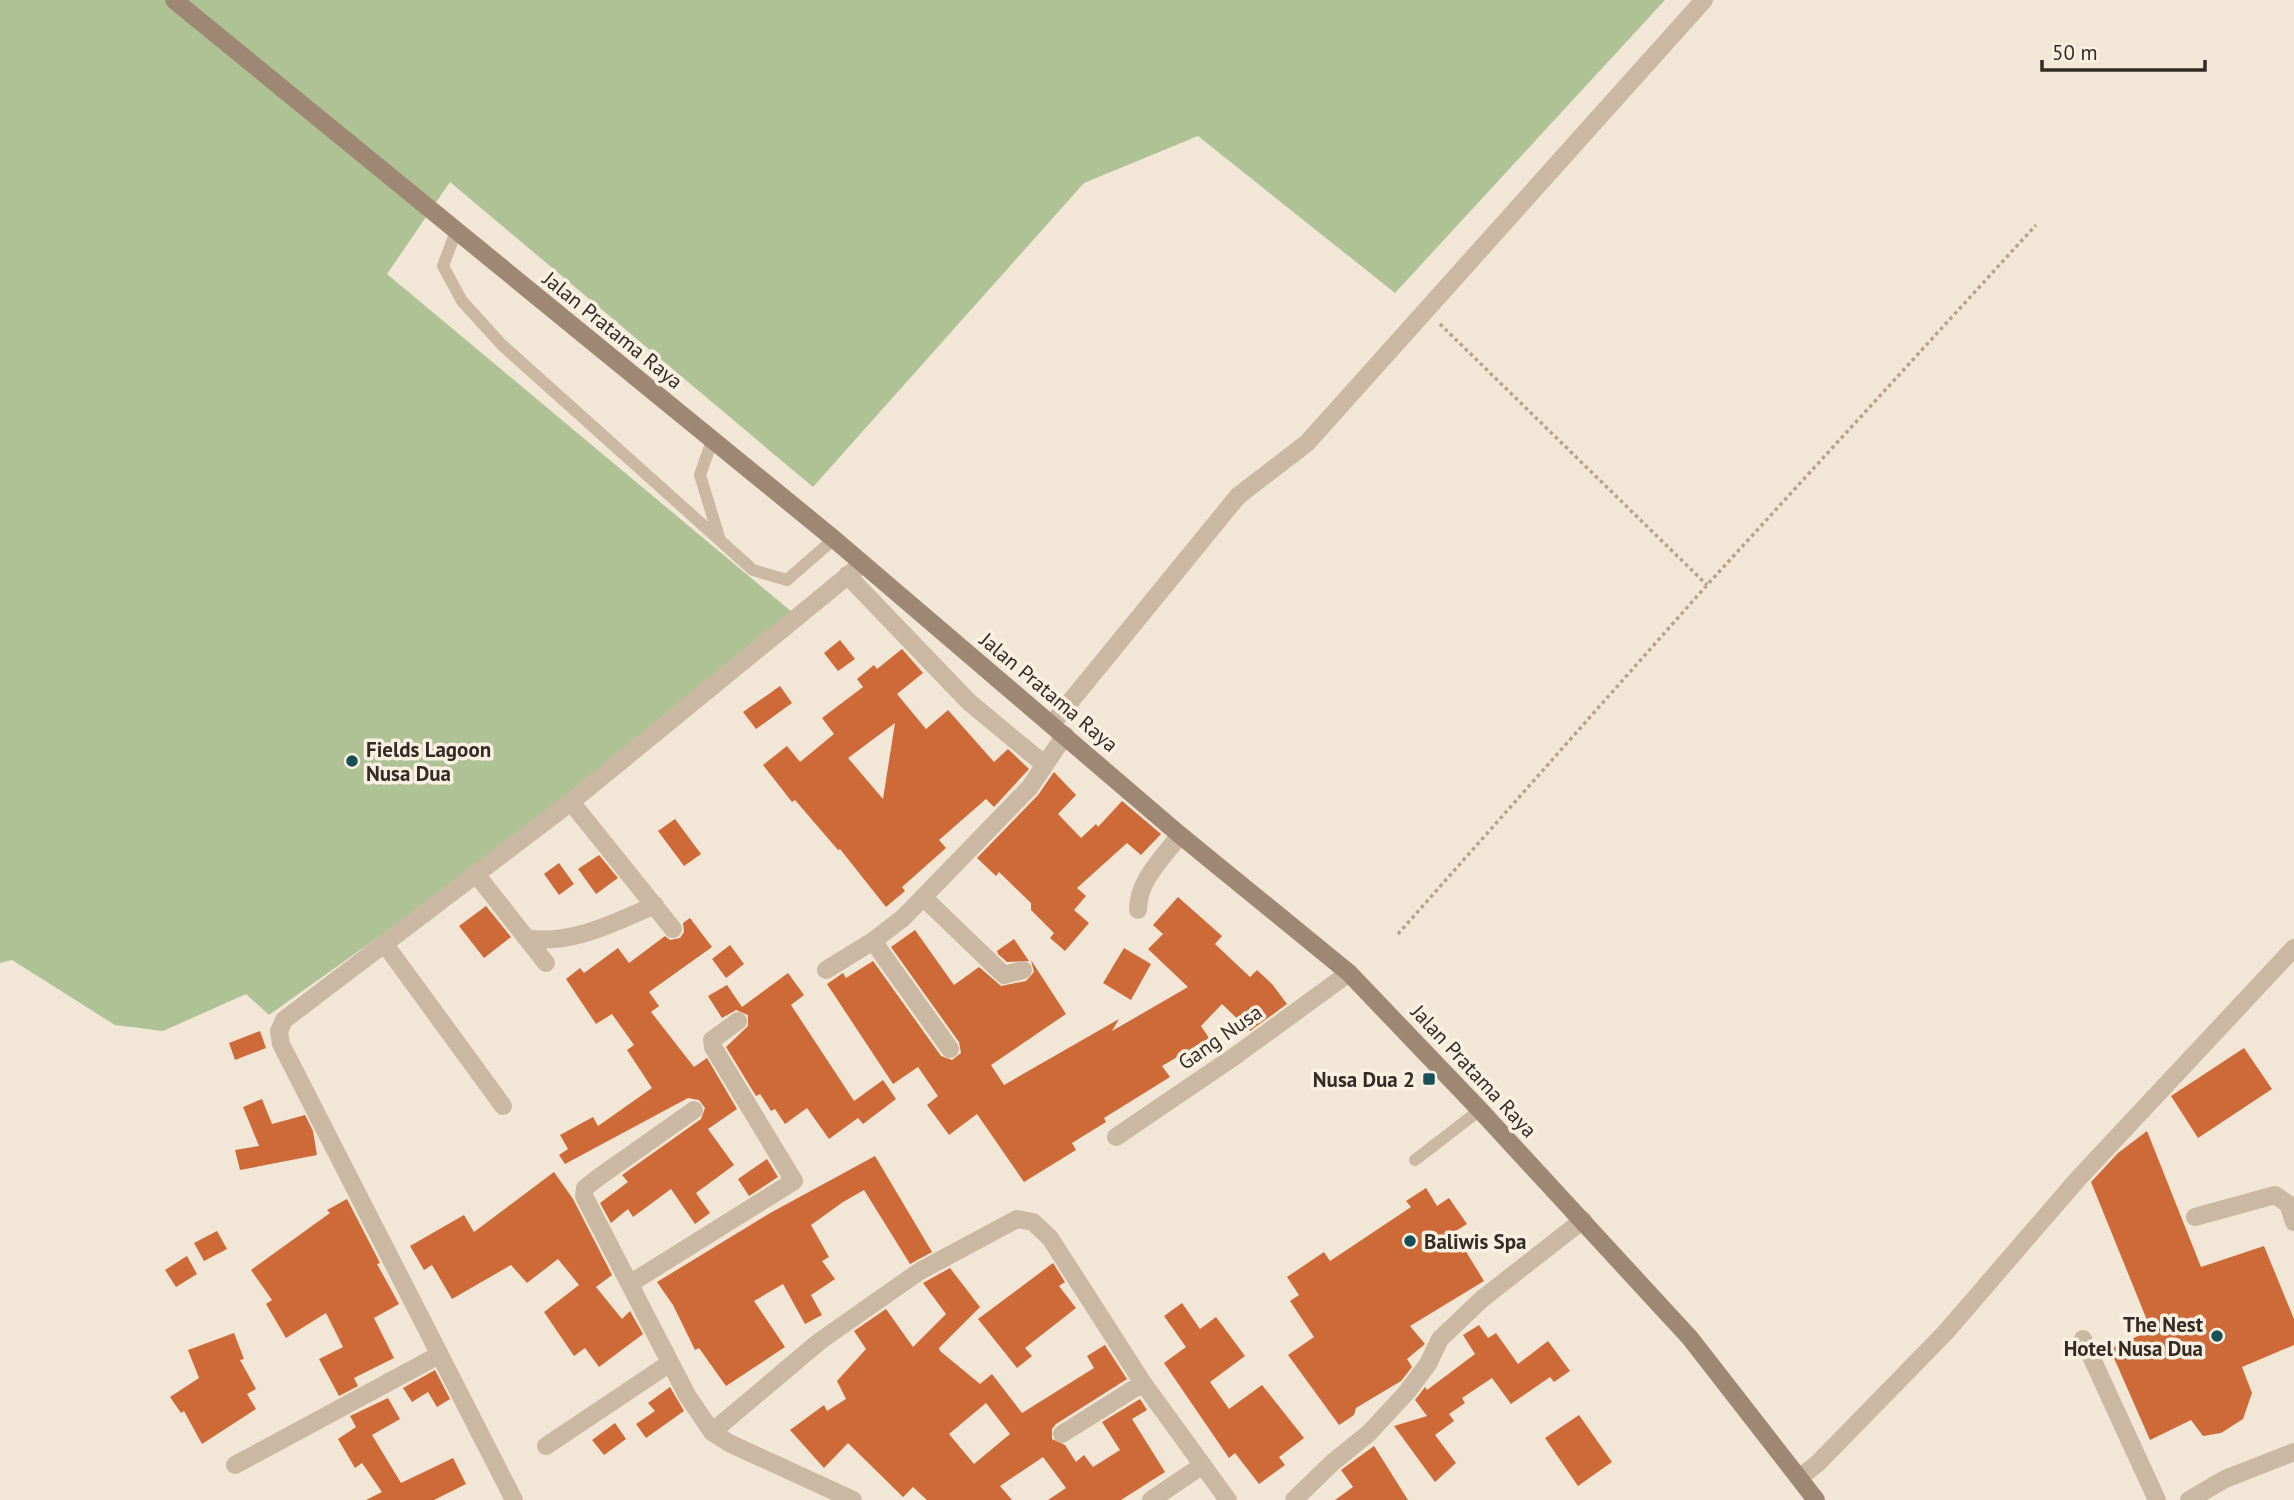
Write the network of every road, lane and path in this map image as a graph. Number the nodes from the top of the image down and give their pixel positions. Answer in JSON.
{"nodes":[{"id":1,"x":174,"y":0,"type":"edge"},
{"id":2,"x":1704,"y":0,"type":"edge"},
{"id":3,"x":2036,"y":225,"type":"dead end"},
{"id":4,"x":456,"y":232,"type":"junction"},
{"id":5,"x":1426,"y":311,"type":"junction"},
{"id":6,"x":712,"y":441,"type":"junction"},
{"id":7,"x":834,"y":539,"type":"junction"},
{"id":8,"x":720,"y":540,"type":"junction"},
{"id":9,"x":862,"y":564,"type":"junction"},
{"id":10,"x":847,"y":575,"type":"junction"},
{"id":11,"x":1707,"y":585,"type":"junction"},
{"id":12,"x":1059,"y":729,"type":"junction"},
{"id":13,"x":1045,"y":765,"type":"junction"},
{"id":14,"x":571,"y":802,"type":"junction"},
{"id":15,"x":1180,"y":835,"type":"junction"},
{"id":16,"x":476,"y":874,"type":"junction"},
{"id":17,"x":923,"y":897,"type":"junction"},
{"id":18,"x":655,"y":905,"type":"junction"},
{"id":19,"x":1138,"y":910,"type":"dead end"},
{"id":20,"x":673,"y":929,"type":"dead end"},
{"id":21,"x":1398,"y":934,"type":"dead end"},
{"id":22,"x":526,"y":938,"type":"junction"},
{"id":23,"x":873,"y":941,"type":"junction"},
{"id":24,"x":384,"y":943,"type":"junction"},
{"id":25,"x":2294,"y":948,"type":"edge"},
{"id":26,"x":545,"y":963,"type":"dead end"},
{"id":27,"x":826,"y":970,"type":"dead end"},
{"id":28,"x":1023,"y":970,"type":"dead end"},
{"id":29,"x":1349,"y":972,"type":"junction"},
{"id":30,"x":738,"y":1021,"type":"dead end"},
{"id":31,"x":950,"y":1049,"type":"dead end"},
{"id":32,"x":503,"y":1106,"type":"dead end"},
{"id":33,"x":694,"y":1110,"type":"dead end"},
{"id":34,"x":1480,"y":1110,"type":"junction"},
{"id":35,"x":1116,"y":1137,"type":"dead end"},
{"id":36,"x":1415,"y":1160,"type":"dead end"},
{"id":37,"x":2195,"y":1217,"type":"dead end"},
{"id":38,"x":1583,"y":1220,"type":"junction"},
{"id":39,"x":2294,"y":1222,"type":"edge"},
{"id":40,"x":631,"y":1283,"type":"junction"},
{"id":41,"x":2083,"y":1339,"type":"dead end"},
{"id":42,"x":439,"y":1355,"type":"junction"},
{"id":43,"x":670,"y":1363,"type":"junction"},
{"id":44,"x":1143,"y":1383,"type":"junction"},
{"id":45,"x":712,"y":1432,"type":"junction"},
{"id":46,"x":1062,"y":1434,"type":"dead end"},
{"id":47,"x":546,"y":1446,"type":"dead end"},
{"id":48,"x":2294,"y":1452,"type":"edge"},
{"id":49,"x":235,"y":1465,"type":"dead end"},
{"id":50,"x":1203,"y":1465,"type":"junction"},
{"id":51,"x":1799,"y":1478,"type":"junction"},
{"id":52,"x":514,"y":1500,"type":"edge"},
{"id":53,"x":853,"y":1500,"type":"edge"},
{"id":54,"x":1151,"y":1500,"type":"edge"},
{"id":55,"x":1228,"y":1500,"type":"edge"},
{"id":56,"x":1294,"y":1500,"type":"edge"},
{"id":57,"x":1816,"y":1500,"type":"edge"},
{"id":58,"x":2157,"y":1500,"type":"edge"},
{"id":59,"x":2189,"y":1500,"type":"edge"}],
"edges":[{"from":1,"to":4,"type":"main road","name":"Jalan Pratama Raya"},
{"from":2,"to":5,"type":"street"},
{"from":3,"to":11,"type":"path"},
{"from":4,"to":6,"type":"main road","name":"Jalan Pratama Raya"},
{"from":4,"to":8,"type":"lane"},
{"from":5,"to":11,"type":"path"},
{"from":5,"to":12,"type":"street"},
{"from":6,"to":7,"type":"main road","name":"Jalan Pratama Raya"},
{"from":6,"to":8,"type":"lane"},
{"from":7,"to":8,"type":"lane"},
{"from":7,"to":9,"type":"main road","name":"Jalan Pratama Raya"},
{"from":9,"to":10,"type":"street"},
{"from":9,"to":12,"type":"main road","name":"Jalan Pratama Raya"},
{"from":10,"to":13,"type":"street"},
{"from":10,"to":14,"type":"street"},
{"from":11,"to":21,"type":"path"},
{"from":12,"to":13,"type":"street"},
{"from":12,"to":15,"type":"main road","name":"Jalan Pratama Raya"},
{"from":13,"to":17,"type":"street"},
{"from":14,"to":16,"type":"street"},
{"from":14,"to":18,"type":"street"},
{"from":15,"to":19,"type":"street"},
{"from":15,"to":29,"type":"main road","name":"Jalan Pratama Raya"},
{"from":16,"to":22,"type":"street"},
{"from":16,"to":24,"type":"street"},
{"from":17,"to":23,"type":"street"},
{"from":17,"to":28,"type":"street"},
{"from":18,"to":20,"type":"street"},
{"from":18,"to":22,"type":"street"},
{"from":22,"to":26,"type":"street"},
{"from":23,"to":27,"type":"street"},
{"from":23,"to":31,"type":"street"},
{"from":24,"to":32,"type":"street"},
{"from":24,"to":42,"type":"street"},
{"from":25,"to":51,"type":"street"},
{"from":29,"to":34,"type":"main road","name":"Jalan Pratama Raya"},
{"from":29,"to":35,"type":"street","name":"Gang Nusa"},
{"from":30,"to":40,"type":"street"},
{"from":33,"to":40,"type":"street"},
{"from":34,"to":36,"type":"lane"},
{"from":34,"to":38,"type":"main road","name":"Jalan Pratama Raya"},
{"from":37,"to":39,"type":"street"},
{"from":38,"to":51,"type":"main road","name":"Jalan Pratama Raya"},
{"from":38,"to":56,"type":"street"},
{"from":40,"to":43,"type":"street"},
{"from":41,"to":58,"type":"street"},
{"from":42,"to":49,"type":"street"},
{"from":42,"to":52,"type":"street"},
{"from":43,"to":45,"type":"street"},
{"from":43,"to":47,"type":"street"},
{"from":44,"to":45,"type":"street"},
{"from":44,"to":46,"type":"street"},
{"from":44,"to":50,"type":"street"},
{"from":45,"to":53,"type":"street"},
{"from":48,"to":59,"type":"street"},
{"from":50,"to":54,"type":"street"},
{"from":50,"to":55,"type":"street"},
{"from":51,"to":57,"type":"main road","name":"Jalan Pratama Raya"}]}
